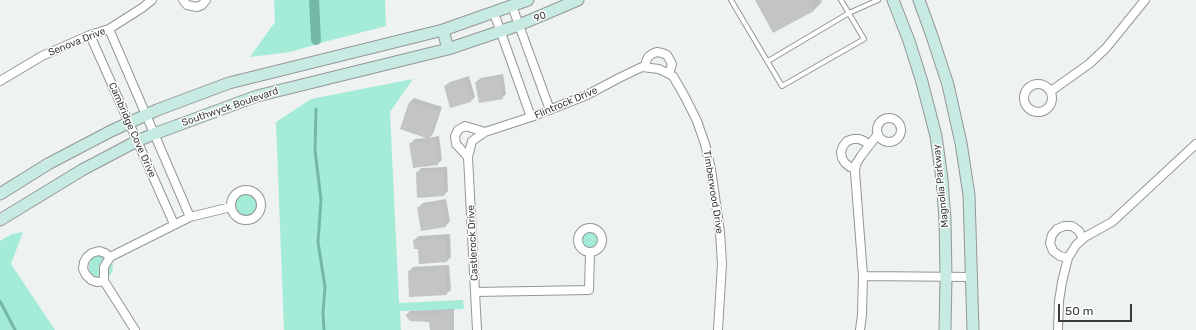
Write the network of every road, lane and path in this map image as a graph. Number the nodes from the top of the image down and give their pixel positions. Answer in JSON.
{"nodes":[{"id":1,"x":152,"y":0,"type":"edge"},
{"id":2,"x":183,"y":0,"type":"edge"},
{"id":3,"x":206,"y":0,"type":"edge"},
{"id":4,"x":528,"y":0,"type":"edge"},
{"id":5,"x":578,"y":0,"type":"edge"},
{"id":6,"x":731,"y":0,"type":"edge"},
{"id":7,"x":841,"y":0,"type":"edge"},
{"id":8,"x":878,"y":0,"type":"edge"},
{"id":9,"x":893,"y":0,"type":"edge"},
{"id":10,"x":919,"y":0,"type":"edge"},
{"id":11,"x":1146,"y":0,"type":"edge"},
{"id":12,"x":512,"y":6,"type":"junction"},
{"id":13,"x":494,"y":13,"type":"junction"},
{"id":14,"x":849,"y":13,"type":"junction"},
{"id":15,"x":519,"y":25,"type":"junction"},
{"id":16,"x":109,"y":29,"type":"junction"},
{"id":17,"x":443,"y":30,"type":"junction"},
{"id":18,"x":500,"y":32,"type":"junction"},
{"id":19,"x":90,"y":35,"type":"junction"},
{"id":20,"x":448,"y":49,"type":"junction"},
{"id":21,"x":768,"y":61,"type":"junction"},
{"id":22,"x":646,"y":68,"type":"junction"},
{"id":23,"x":659,"y":69,"type":"joint"},
{"id":24,"x":669,"y":74,"type":"junction"},
{"id":25,"x":0,"y":81,"type":"edge"},
{"id":26,"x":1051,"y":91,"type":"dead end"},
{"id":27,"x":550,"y":110,"type":"junction"},
{"id":28,"x":146,"y":116,"type":"junction"},
{"id":29,"x":531,"y":117,"type":"junction"},
{"id":30,"x":129,"y":122,"type":"junction"},
{"id":31,"x":485,"y":132,"type":"junction"},
{"id":32,"x":154,"y":134,"type":"junction"},
{"id":33,"x":878,"y":134,"type":"dead end"},
{"id":34,"x":137,"y":141,"type":"junction"},
{"id":35,"x":472,"y":141,"type":"joint"},
{"id":36,"x":1196,"y":144,"type":"edge"},
{"id":37,"x":869,"y":145,"type":"junction"},
{"id":38,"x":468,"y":157,"type":"junction"},
{"id":39,"x":855,"y":168,"type":"junction"},
{"id":40,"x":0,"y":194,"type":"edge"},
{"id":41,"x":231,"y":207,"type":"dead end"},
{"id":42,"x":190,"y":217,"type":"junction"},
{"id":43,"x":0,"y":220,"type":"edge"},
{"id":44,"x":174,"y":224,"type":"junction"},
{"id":45,"x":1083,"y":239,"type":"junction"},
{"id":46,"x":590,"y":252,"type":"dead end"},
{"id":47,"x":110,"y":257,"type":"junction"},
{"id":48,"x":1068,"y":258,"type":"junction"},
{"id":49,"x":863,"y":276,"type":"junction"},
{"id":50,"x":946,"y":277,"type":"junction"},
{"id":51,"x":971,"y":278,"type":"junction"},
{"id":52,"x":104,"y":281,"type":"junction"},
{"id":53,"x":476,"y":292,"type":"junction"},
{"id":54,"x":135,"y":330,"type":"edge"},
{"id":55,"x":477,"y":330,"type":"edge"},
{"id":56,"x":718,"y":330,"type":"edge"},
{"id":57,"x":860,"y":330,"type":"edge"},
{"id":58,"x":945,"y":330,"type":"edge"},
{"id":59,"x":973,"y":330,"type":"edge"},
{"id":60,"x":1058,"y":330,"type":"edge"}],
"edges":[{"from":1,"to":16,"type":"street","name":"Senova Drive"},
{"from":2,"to":3,"type":"street"},
{"from":4,"to":12,"type":"street","name":"90"},
{"from":5,"to":15,"type":"street","name":"90"},
{"from":6,"to":21,"type":"lane"},
{"from":7,"to":14,"type":"lane"},
{"from":8,"to":14,"type":"lane"},
{"from":9,"to":50,"type":"street","name":"Magnolia Parkway"},
{"from":10,"to":51,"type":"street"},
{"from":11,"to":26,"type":"street"},
{"from":12,"to":13,"type":"street","name":"90"},
{"from":12,"to":15,"type":"street"},
{"from":13,"to":17,"type":"street","name":"Southwyck Boulevard"},
{"from":13,"to":18,"type":"street"},
{"from":14,"to":21,"type":"lane"},
{"from":14,"to":21,"type":"lane"},
{"from":15,"to":18,"type":"street","name":"90"},
{"from":15,"to":27,"type":"street"},
{"from":16,"to":19,"type":"street","name":"Senova Drive"},
{"from":16,"to":28,"type":"street","name":"Cambridge Cove Drive"},
{"from":17,"to":20,"type":"street"},
{"from":17,"to":28,"type":"street","name":"Southwyck Boulevard"},
{"from":18,"to":20,"type":"street","name":"Southwyck Boulevard"},
{"from":18,"to":29,"type":"street"},
{"from":19,"to":25,"type":"street","name":"Senova Drive"},
{"from":19,"to":30,"type":"street","name":"Cambridge Cove Drive"},
{"from":20,"to":32,"type":"street","name":"Southwyck Boulevard"},
{"from":22,"to":23,"type":"street","name":"Flintrock Drive"},
{"from":22,"to":24,"type":"street"},
{"from":22,"to":27,"type":"street","name":"Flintrock Drive"},
{"from":23,"to":24,"type":"street","name":"Timberwood Drive"},
{"from":24,"to":56,"type":"street","name":"Timberwood Drive"},
{"from":27,"to":29,"type":"street","name":"Flintrock Drive"},
{"from":28,"to":30,"type":"street","name":"Southwyck Boulevard"},
{"from":28,"to":32,"type":"street","name":"Cambridge Cove Drive"},
{"from":29,"to":31,"type":"street","name":"Flintrock Drive"},
{"from":30,"to":34,"type":"street","name":"Cambridge Cove Drive"},
{"from":30,"to":40,"type":"street","name":"Southwyck Boulevard"},
{"from":31,"to":35,"type":"street","name":"Flintrock Drive"},
{"from":31,"to":38,"type":"street"},
{"from":32,"to":34,"type":"street","name":"Southwyck Boulevard"},
{"from":32,"to":42,"type":"street","name":"Cambridge Cove Drive"},
{"from":33,"to":37,"type":"street"},
{"from":34,"to":43,"type":"street","name":"Southwyck Boulevard"},
{"from":34,"to":44,"type":"street","name":"Cambridge Cove Drive"},
{"from":35,"to":38,"type":"street","name":"Castlerock Drive"},
{"from":36,"to":45,"type":"street"},
{"from":37,"to":39,"type":"street"},
{"from":37,"to":39,"type":"street"},
{"from":38,"to":53,"type":"street","name":"Castlerock Drive"},
{"from":39,"to":49,"type":"street"},
{"from":41,"to":42,"type":"street"},
{"from":42,"to":44,"type":"street"},
{"from":44,"to":47,"type":"street"},
{"from":45,"to":48,"type":"street"},
{"from":45,"to":48,"type":"street"},
{"from":46,"to":53,"type":"street"},
{"from":47,"to":52,"type":"street"},
{"from":47,"to":52,"type":"street"},
{"from":48,"to":60,"type":"street"},
{"from":49,"to":50,"type":"street"},
{"from":49,"to":57,"type":"street"},
{"from":50,"to":51,"type":"street"},
{"from":50,"to":58,"type":"street","name":"Magnolia Parkway"},
{"from":51,"to":59,"type":"street"},
{"from":52,"to":54,"type":"street"},
{"from":53,"to":55,"type":"street","name":"Castlerock Drive"}]}
